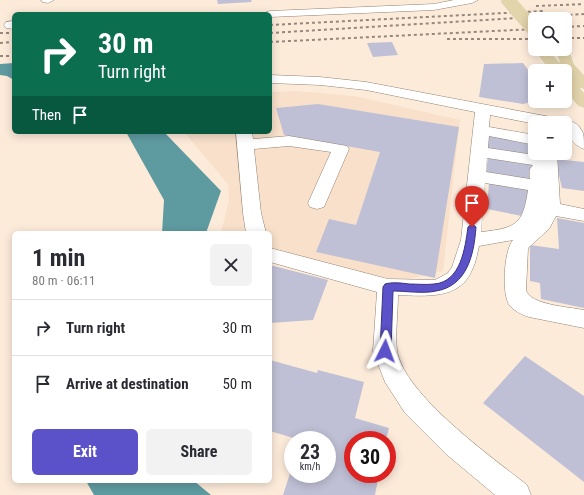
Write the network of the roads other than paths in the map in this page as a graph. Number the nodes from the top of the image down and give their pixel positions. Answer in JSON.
{"nodes":[{"id":1,"x":472,"y":0,"type":"edge"},
{"id":2,"x":508,"y":0,"type":"edge"},
{"id":3,"x":523,"y":0,"type":"edge"},
{"id":4,"x":534,"y":12,"type":"edge"},
{"id":5,"x":272,"y":14,"type":"edge"},
{"id":6,"x":528,"y":23,"type":"edge"},
{"id":7,"x":546,"y":56,"type":"edge"},
{"id":8,"x":563,"y":56,"type":"edge"},
{"id":9,"x":552,"y":64,"type":"edge"},
{"id":10,"x":272,"y":79,"type":"edge"},
{"id":11,"x":584,"y":84,"type":"edge"},
{"id":12,"x":572,"y":88,"type":"edge"},
{"id":13,"x":584,"y":103,"type":"edge"},
{"id":14,"x":483,"y":110,"type":"junction"},
{"id":15,"x":528,"y":118,"type":"edge"},
{"id":16,"x":481,"y":130,"type":"junction"},
{"id":17,"x":572,"y":133,"type":"edge"},
{"id":18,"x":245,"y":138,"type":"edge"},
{"id":19,"x":528,"y":139,"type":"edge"},
{"id":20,"x":584,"y":144,"type":"edge"},
{"id":21,"x":479,"y":152,"type":"junction"},
{"id":22,"x":528,"y":155,"type":"edge"},
{"id":23,"x":541,"y":160,"type":"edge"},
{"id":24,"x":543,"y":160,"type":"edge"},
{"id":25,"x":476,"y":176,"type":"junction"},
{"id":26,"x":538,"y":186,"type":"junction"},
{"id":27,"x":317,"y":203,"type":"dead end"},
{"id":28,"x":551,"y":209,"type":"junction"},
{"id":29,"x":584,"y":215,"type":"edge"},
{"id":30,"x":256,"y":231,"type":"edge"},
{"id":31,"x":471,"y":240,"type":"junction"},
{"id":32,"x":272,"y":256,"type":"edge"},
{"id":33,"x":388,"y":287,"type":"junction"},
{"id":34,"x":584,"y":320,"type":"edge"},
{"id":35,"x":517,"y":495,"type":"edge"}],
"edges":[{"from":1,"to":5,"type":"street"},
{"from":2,"to":6,"type":"main road","bridge":true},
{"from":3,"to":4,"type":"main road"},
{"from":7,"to":9,"type":"main road"},
{"from":8,"to":11,"type":"main road"},
{"from":10,"to":14,"type":"street"},
{"from":12,"to":13,"type":"main road"},
{"from":14,"to":15,"type":"street"},
{"from":14,"to":16,"type":"street"},
{"from":16,"to":19,"type":"street"},
{"from":16,"to":21,"type":"street"},
{"from":17,"to":20,"type":"street"},
{"from":18,"to":27,"type":"street"},
{"from":18,"to":30,"type":"street"},
{"from":21,"to":22,"type":"street"},
{"from":21,"to":25,"type":"street"},
{"from":23,"to":26,"type":"street"},
{"from":24,"to":28,"type":"street"},
{"from":25,"to":26,"type":"street"},
{"from":25,"to":31,"type":"street"},
{"from":26,"to":31,"type":"street"},
{"from":28,"to":29,"type":"street"},
{"from":28,"to":34,"type":"street"},
{"from":31,"to":33,"type":"street"},
{"from":32,"to":33,"type":"street"},
{"from":33,"to":35,"type":"street"}]}
